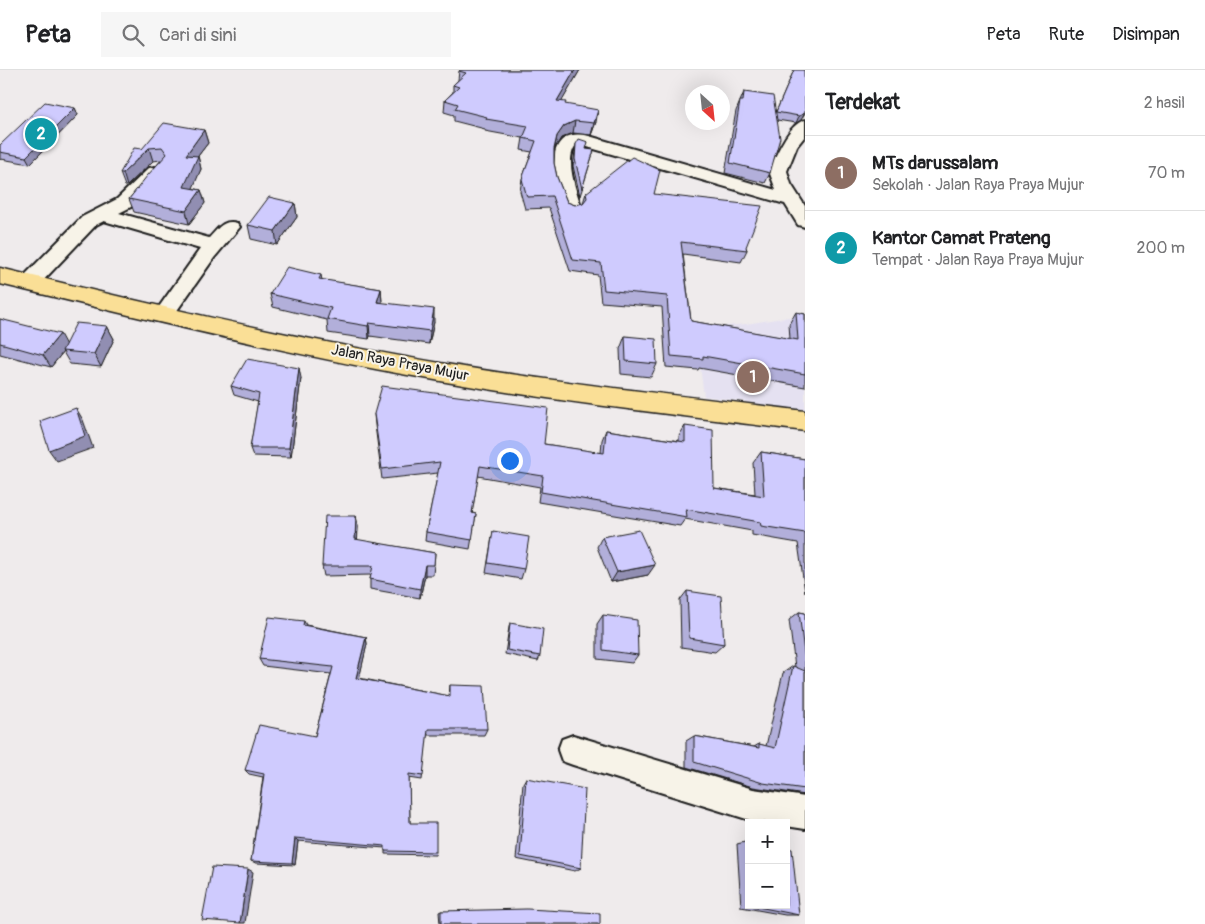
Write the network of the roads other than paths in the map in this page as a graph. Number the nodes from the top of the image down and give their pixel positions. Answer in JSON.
{"nodes":[{"id":1,"x":805,"y":125,"type":"edge"},
{"id":2,"x":160,"y":166,"type":"edge"},
{"id":3,"x":792,"y":200,"type":"junction"},
{"id":4,"x":573,"y":209,"type":"edge"},
{"id":5,"x":101,"y":214,"type":"junction"},
{"id":6,"x":805,"y":220,"type":"edge"},
{"id":7,"x":230,"y":227,"type":"dead end"},
{"id":8,"x":214,"y":246,"type":"junction"},
{"id":9,"x":0,"y":276,"type":"edge"},
{"id":10,"x":29,"y":283,"type":"junction"},
{"id":11,"x":164,"y":314,"type":"junction"},
{"id":12,"x":805,"y":421,"type":"edge"},
{"id":13,"x":573,"y":750,"type":"dead end"},
{"id":14,"x":805,"y":813,"type":"edge"}],
"edges":[{"from":1,"to":3,"type":"street"},
{"from":2,"to":5,"type":"street"},
{"from":3,"to":4,"type":"street"},
{"from":3,"to":6,"type":"street"},
{"from":5,"to":8,"type":"street"},
{"from":5,"to":10,"type":"street"},
{"from":7,"to":8,"type":"street"},
{"from":8,"to":11,"type":"street"},
{"from":9,"to":10,"type":"main road","name":"Jalan Raya Praya Mujur"},
{"from":10,"to":11,"type":"main road","name":"Jalan Raya Praya Mujur"},
{"from":11,"to":12,"type":"main road","name":"Jalan Raya Praya Mujur"},
{"from":13,"to":14,"type":"street"}]}
